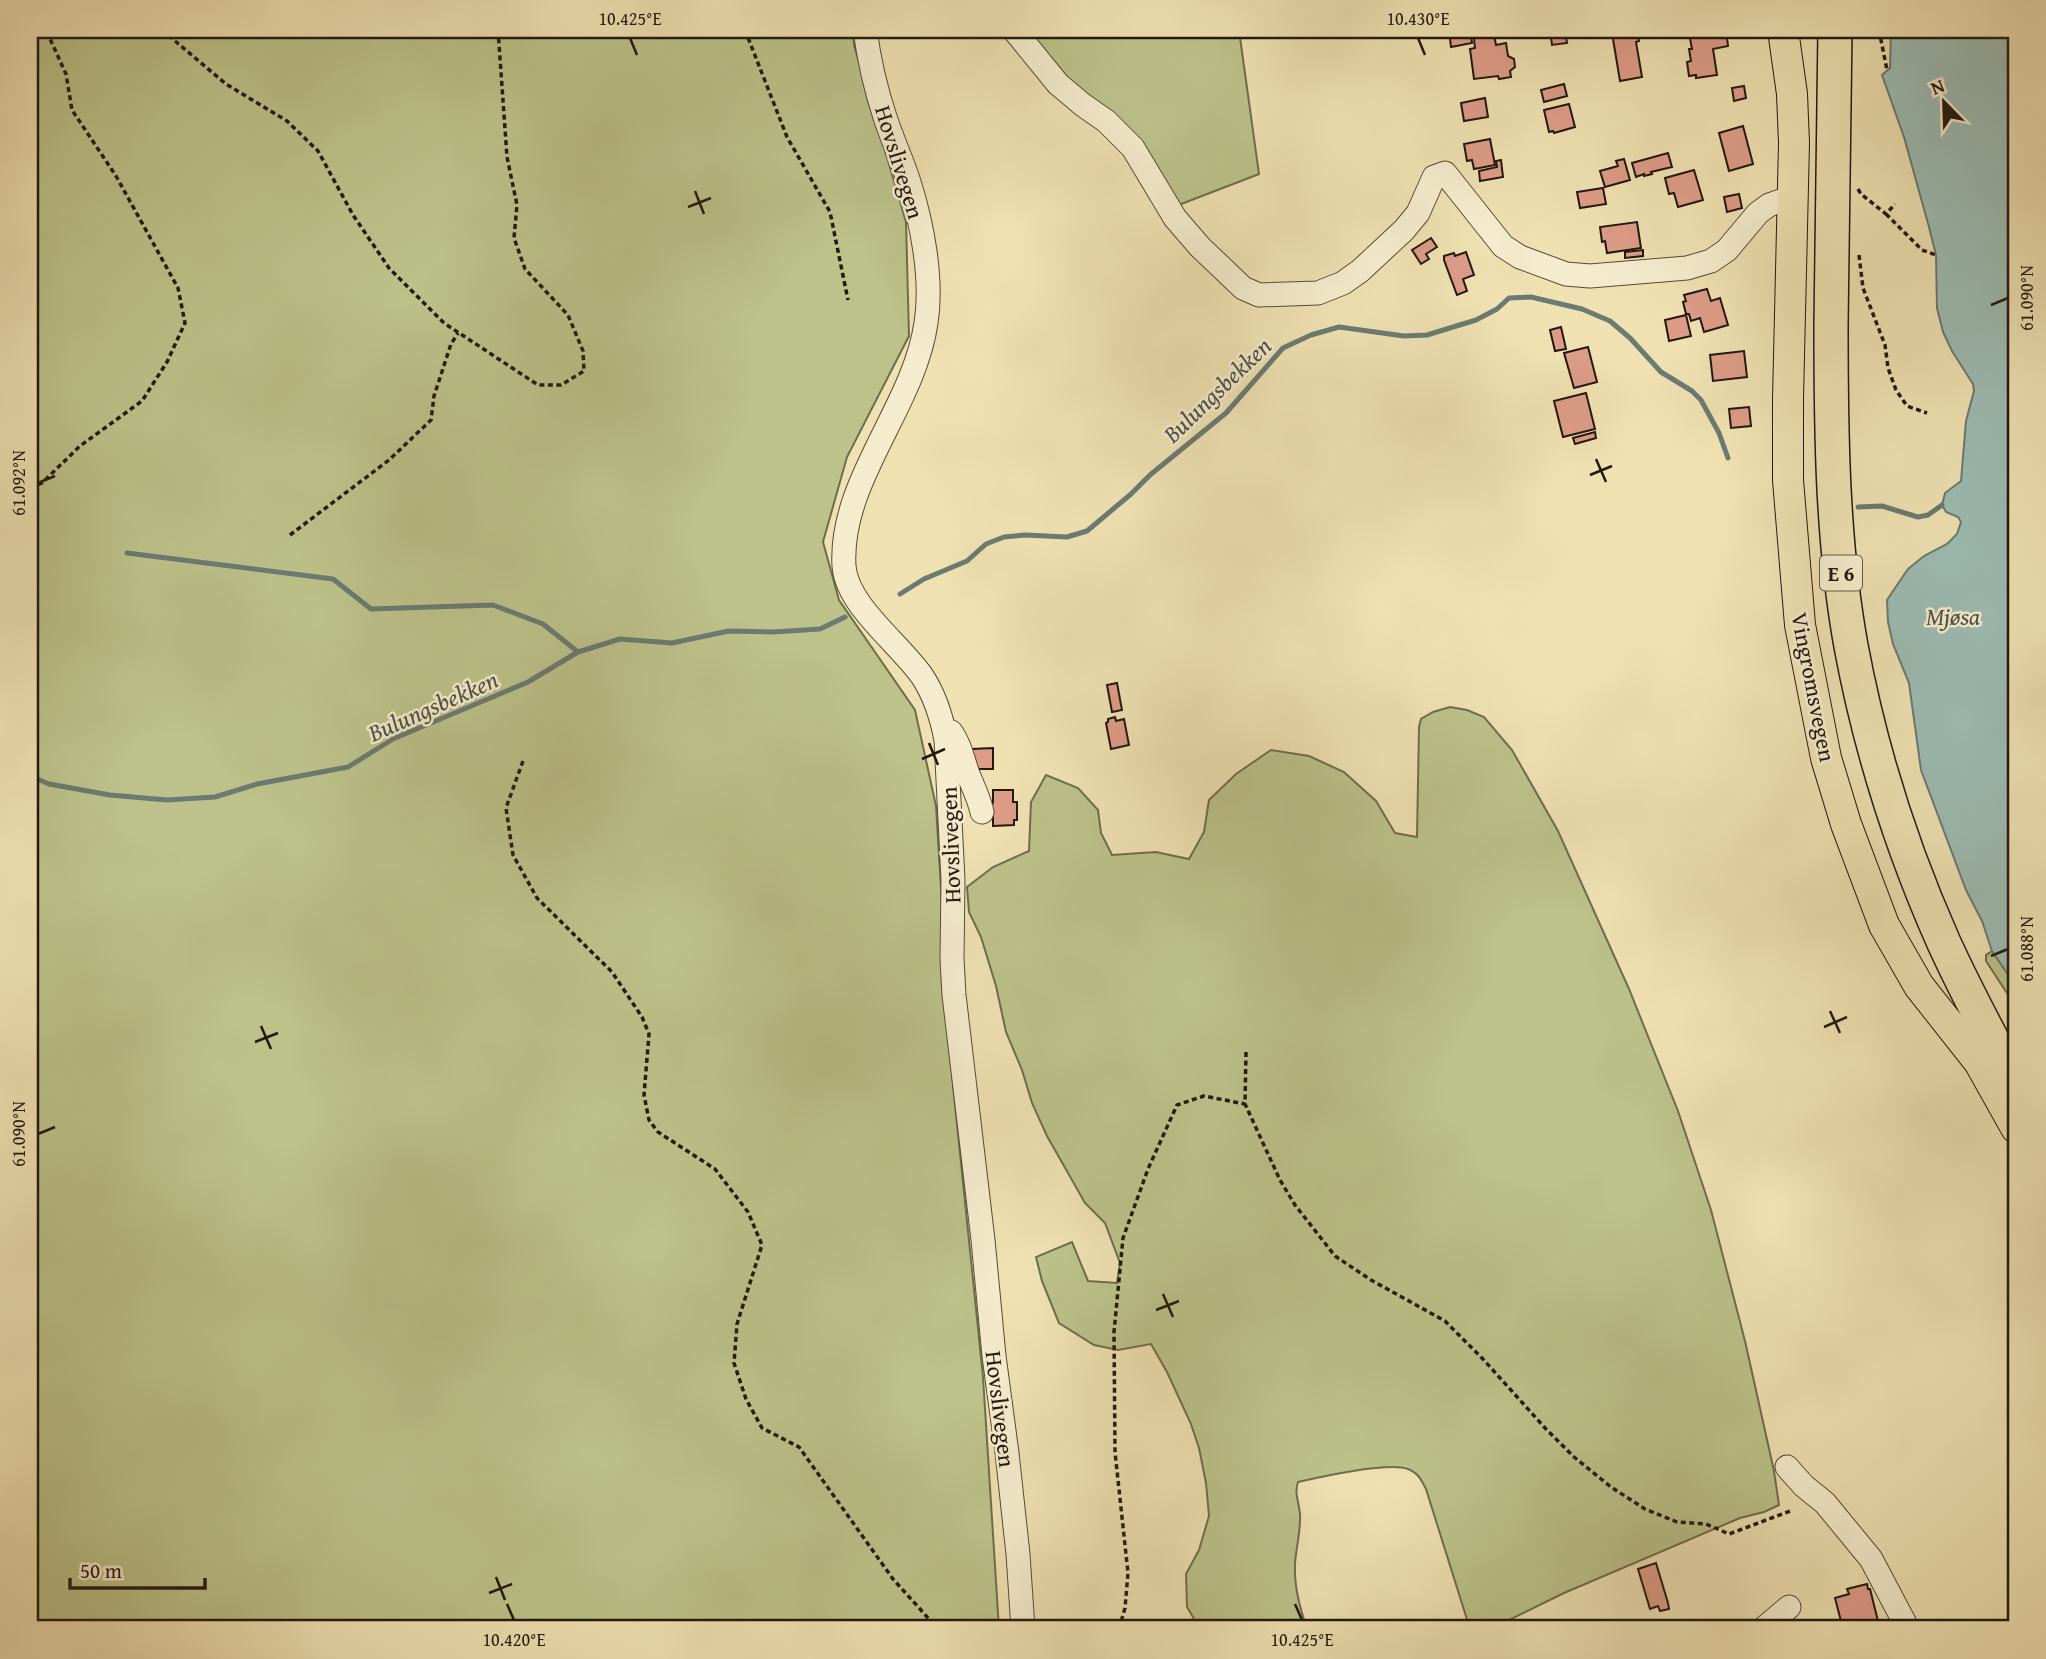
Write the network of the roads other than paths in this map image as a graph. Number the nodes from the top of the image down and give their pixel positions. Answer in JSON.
{"nodes":[{"id":1,"x":865,"y":30,"type":"edge"},
{"id":2,"x":1014,"y":30,"type":"edge"},
{"id":3,"x":1783,"y":30,"type":"edge"},
{"id":4,"x":1835,"y":30,"type":"edge"},
{"id":5,"x":1793,"y":197,"type":"junction"},
{"id":6,"x":943,"y":726,"type":"junction"},
{"id":7,"x":982,"y":812,"type":"dead end"},
{"id":8,"x":2016,"y":1084,"type":"edge"},
{"id":9,"x":2016,"y":1128,"type":"edge"},
{"id":10,"x":1787,"y":1467,"type":"dead end"},
{"id":11,"x":1023,"y":1629,"type":"edge"},
{"id":12,"x":1763,"y":1629,"type":"edge"},
{"id":13,"x":1792,"y":1629,"type":"edge"},
{"id":14,"x":1908,"y":1629,"type":"edge"}],
"edges":[{"from":1,"to":6,"type":"street","name":"Hovslivegen"},
{"from":2,"to":5,"type":"street"},
{"from":3,"to":5,"type":"main road","name":"Vingromsvegen"},
{"from":4,"to":8,"type":"highway","number":"E 6"},
{"from":5,"to":9,"type":"main road","name":"Vingromsvegen"},
{"from":6,"to":7,"type":"street"},
{"from":6,"to":11,"type":"street","name":"Hovslivegen"},
{"from":10,"to":14,"type":"street"},
{"from":12,"to":13,"type":"street"}]}
